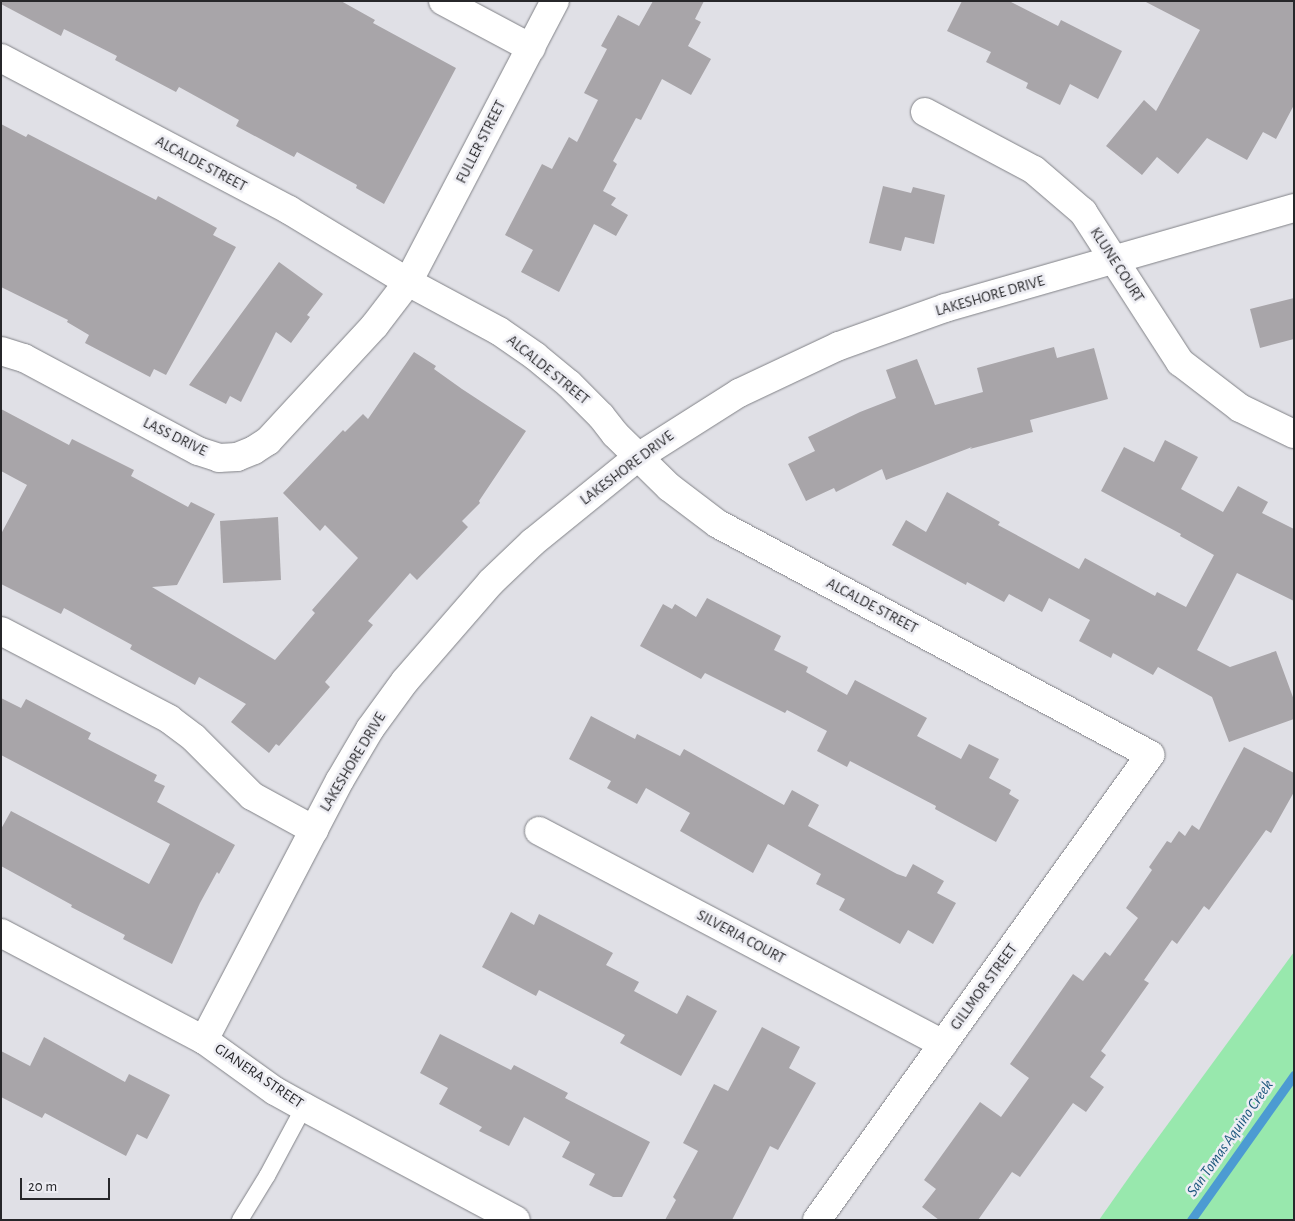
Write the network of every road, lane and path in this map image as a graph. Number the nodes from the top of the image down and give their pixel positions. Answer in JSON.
{"nodes":[{"id":1,"x":443,"y":1,"type":"edge"},
{"id":2,"x":555,"y":1,"type":"edge"},
{"id":3,"x":531,"y":48,"type":"junction"},
{"id":4,"x":1,"y":58,"type":"edge"},
{"id":5,"x":925,"y":112,"type":"dead end"},
{"id":6,"x":1294,"y":208,"type":"edge"},
{"id":7,"x":1114,"y":260,"type":"junction"},
{"id":8,"x":408,"y":282,"type":"junction"},
{"id":9,"x":1,"y":350,"type":"edge"},
{"id":10,"x":1294,"y":434,"type":"edge"},
{"id":11,"x":638,"y":457,"type":"junction"},
{"id":12,"x":1,"y":631,"type":"edge"},
{"id":13,"x":1150,"y":755,"type":"joint"},
{"id":14,"x":314,"y":830,"type":"junction"},
{"id":15,"x":539,"y":831,"type":"dead end"},
{"id":16,"x":1,"y":933,"type":"edge"},
{"id":17,"x":204,"y":1040,"type":"junction"},
{"id":18,"x":943,"y":1044,"type":"junction"},
{"id":19,"x":304,"y":1108,"type":"junction"},
{"id":20,"x":240,"y":1220,"type":"edge"},
{"id":21,"x":516,"y":1220,"type":"edge"},
{"id":22,"x":817,"y":1220,"type":"edge"}],
"edges":[{"from":1,"to":3,"type":"street"},
{"from":2,"to":3,"type":"street","name":"FULLER STREET"},
{"from":3,"to":8,"type":"street","name":"FULLER STREET"},
{"from":4,"to":8,"type":"street","name":"ALCALDE STREET"},
{"from":5,"to":7,"type":"street","name":"KLUNE COURT"},
{"from":6,"to":7,"type":"street","name":"LAKESHORE DRIVE"},
{"from":7,"to":10,"type":"street","name":"KLUNE COURT"},
{"from":7,"to":11,"type":"street","name":"LAKESHORE DRIVE"},
{"from":8,"to":9,"type":"street","name":"LASS DRIVE"},
{"from":8,"to":11,"type":"street","name":"ALCALDE STREET"},
{"from":11,"to":13,"type":"street","name":"ALCALDE STREET"},
{"from":11,"to":14,"type":"street","name":"LAKESHORE DRIVE"},
{"from":12,"to":14,"type":"street"},
{"from":13,"to":18,"type":"street","name":"GILLMOR STREET"},
{"from":14,"to":17,"type":"street","name":"LAKESHORE DRIVE"},
{"from":15,"to":18,"type":"street","name":"SILVERIA COURT"},
{"from":16,"to":17,"type":"street","name":"GIANERA STREET"},
{"from":17,"to":19,"type":"street","name":"GIANERA STREET"},
{"from":18,"to":22,"type":"street","name":"GILLMOR STREET"},
{"from":19,"to":20,"type":"lane"},
{"from":19,"to":21,"type":"street","name":"GIANERA STREET"}]}
